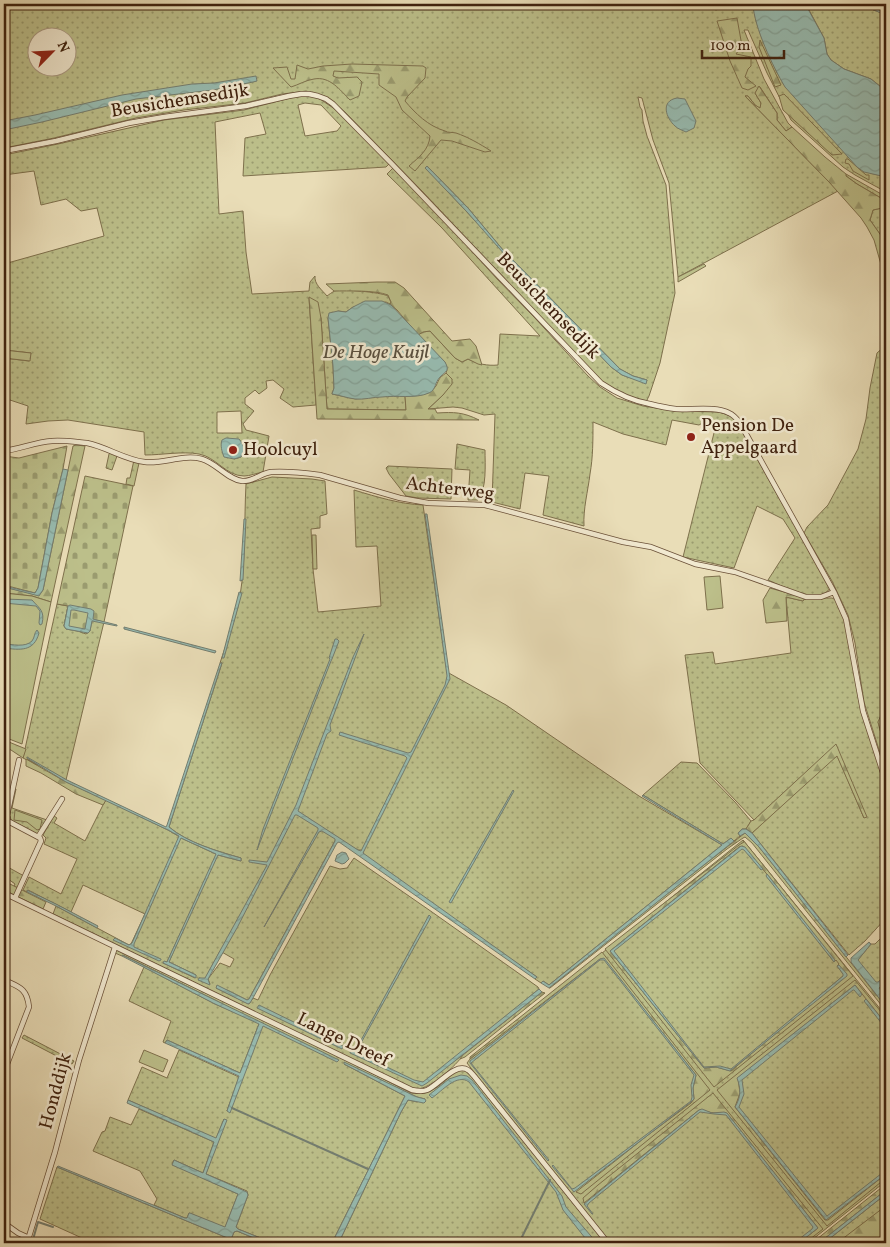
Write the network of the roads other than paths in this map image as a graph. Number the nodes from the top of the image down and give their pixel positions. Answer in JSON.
{"nodes":[{"id":1,"x":4,"y":151,"type":"edge"},
{"id":2,"x":4,"y":451,"type":"edge"},
{"id":3,"x":834,"y":592,"type":"junction"},
{"id":4,"x":19,"y":760,"type":"dead end"},
{"id":5,"x":886,"y":782,"type":"edge"},
{"id":6,"x":62,"y":799,"type":"dead end"},
{"id":7,"x":5,"y":819,"type":"edge"},
{"id":8,"x":38,"y":837,"type":"junction"},
{"id":9,"x":4,"y":893,"type":"edge"},
{"id":10,"x":15,"y":898,"type":"junction"},
{"id":11,"x":115,"y":946,"type":"junction"},
{"id":12,"x":4,"y":980,"type":"edge"},
{"id":13,"x":6,"y":1057,"type":"edge"},
{"id":14,"x":4,"y":1072,"type":"edge"},
{"id":15,"x":4,"y":1224,"type":"edge"},
{"id":16,"x":28,"y":1240,"type":"edge"},
{"id":17,"x":608,"y":1243,"type":"edge"}],
"edges":[{"from":1,"to":3,"type":"street","name":"Beusichemsedijk"},
{"from":2,"to":3,"type":"street","name":"Achterweg"},
{"from":3,"to":5,"type":"street","name":"Beusichemsedijk"},
{"from":4,"to":7,"type":"street"},
{"from":6,"to":8,"type":"street"},
{"from":7,"to":8,"type":"street"},
{"from":8,"to":10,"type":"street"},
{"from":9,"to":10,"type":"street","name":"Lange Dreef"},
{"from":10,"to":11,"type":"street","name":"Lange Dreef"},
{"from":11,"to":16,"type":"street","name":"Honddijk"},
{"from":11,"to":17,"type":"street","name":"Lange Dreef"},
{"from":12,"to":13,"type":"street"},
{"from":13,"to":14,"type":"street"},
{"from":15,"to":16,"type":"street"}]}
